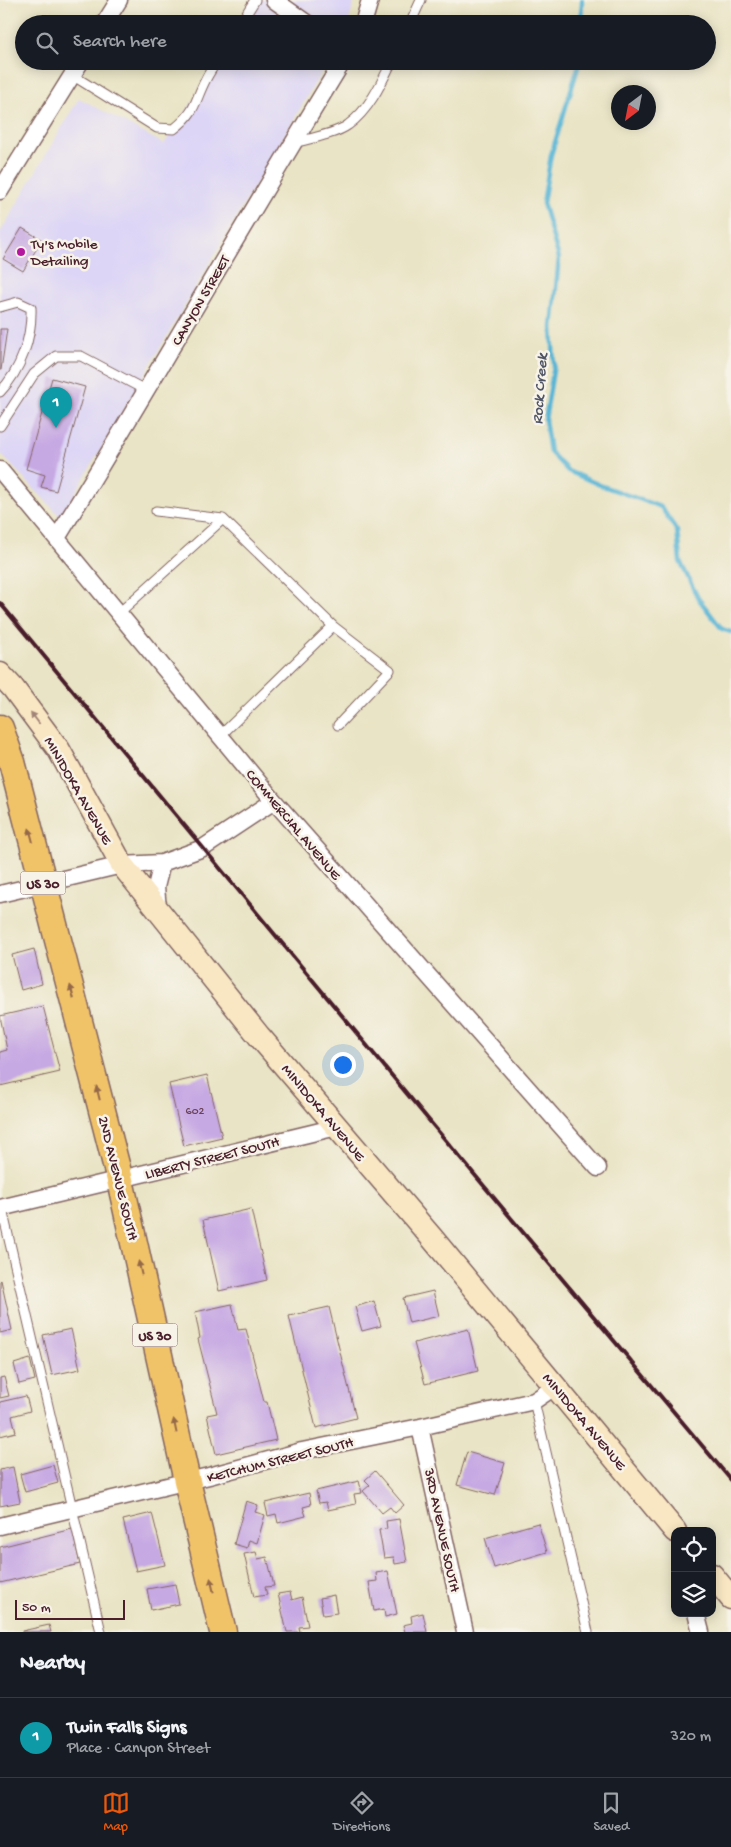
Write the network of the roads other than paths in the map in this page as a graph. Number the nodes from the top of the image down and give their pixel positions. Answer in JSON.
{"nodes":[{"id":1,"x":118,"y":0,"type":"edge"},
{"id":2,"x":255,"y":0,"type":"edge"},
{"id":3,"x":274,"y":0,"type":"edge"},
{"id":4,"x":370,"y":0,"type":"edge"},
{"id":5,"x":421,"y":0,"type":"edge"},
{"id":6,"x":109,"y":15,"type":"edge"},
{"id":7,"x":246,"y":15,"type":"edge"},
{"id":8,"x":295,"y":15,"type":"edge"},
{"id":9,"x":366,"y":15,"type":"edge"},
{"id":10,"x":414,"y":15,"type":"edge"},
{"id":11,"x":75,"y":70,"type":"edge"},
{"id":12,"x":211,"y":70,"type":"edge"},
{"id":13,"x":337,"y":70,"type":"edge"},
{"id":14,"x":388,"y":70,"type":"edge"},
{"id":15,"x":72,"y":75,"type":"junction"},
{"id":16,"x":292,"y":143,"type":"junction"},
{"id":17,"x":0,"y":191,"type":"edge"},
{"id":18,"x":0,"y":307,"type":"edge"},
{"id":19,"x":147,"y":390,"type":"junction"},
{"id":20,"x":0,"y":392,"type":"edge"},
{"id":21,"x":0,"y":426,"type":"edge"},
{"id":22,"x":0,"y":470,"type":"edge"},
{"id":23,"x":156,"y":511,"type":"dead end"},
{"id":24,"x":223,"y":519,"type":"junction"},
{"id":25,"x":57,"y":538,"type":"junction"},
{"id":26,"x":119,"y":613,"type":"junction"},
{"id":27,"x":333,"y":626,"type":"junction"},
{"id":28,"x":0,"y":674,"type":"edge"},
{"id":29,"x":338,"y":725,"type":"dead end"},
{"id":30,"x":0,"y":728,"type":"edge"},
{"id":31,"x":220,"y":736,"type":"junction"},
{"id":32,"x":274,"y":801,"type":"junction"},
{"id":33,"x":162,"y":864,"type":"junction"},
{"id":34,"x":122,"y":865,"type":"junction"},
{"id":35,"x":43,"y":883,"type":"junction"},
{"id":36,"x":0,"y":894,"type":"edge"},
{"id":37,"x":158,"y":909,"type":"junction"},
{"id":38,"x":337,"y":1127,"type":"junction"},
{"id":39,"x":598,"y":1168,"type":"dead end"},
{"id":40,"x":120,"y":1180,"type":"junction"},
{"id":41,"x":0,"y":1206,"type":"edge"},
{"id":42,"x":556,"y":1386,"type":"junction"},
{"id":43,"x":534,"y":1401,"type":"junction"},
{"id":44,"x":420,"y":1427,"type":"junction"},
{"id":45,"x":188,"y":1481,"type":"junction"},
{"id":46,"x":72,"y":1508,"type":"junction"},
{"id":47,"x":0,"y":1526,"type":"edge"},
{"id":48,"x":672,"y":1527,"type":"edge"},
{"id":49,"x":716,"y":1580,"type":"edge"},
{"id":50,"x":731,"y":1598,"type":"edge"},
{"id":51,"x":697,"y":1617,"type":"edge"},
{"id":52,"x":101,"y":1632,"type":"edge"},
{"id":53,"x":224,"y":1632,"type":"edge"},
{"id":54,"x":465,"y":1632,"type":"edge"},
{"id":55,"x":588,"y":1632,"type":"edge"},
{"id":56,"x":700,"y":1632,"type":"edge"}],
"edges":[{"from":1,"to":6,"type":"street"},
{"from":2,"to":7,"type":"lane"},
{"from":3,"to":8,"type":"street"},
{"from":4,"to":9,"type":"street"},
{"from":5,"to":10,"type":"lane"},
{"from":11,"to":15,"type":"street"},
{"from":12,"to":15,"type":"lane"},
{"from":13,"to":16,"type":"street","name":"CANYON STREET"},
{"from":14,"to":16,"type":"lane"},
{"from":15,"to":17,"type":"street"},
{"from":16,"to":19,"type":"street","name":"CANYON STREET"},
{"from":18,"to":20,"type":"lane"},
{"from":19,"to":21,"type":"lane"},
{"from":19,"to":25,"type":"street","name":"CANYON STREET"},
{"from":22,"to":25,"type":"street","name":"COMMERCIAL AVENUE"},
{"from":23,"to":24,"type":"lane"},
{"from":24,"to":26,"type":"lane"},
{"from":24,"to":27,"type":"lane"},
{"from":25,"to":26,"type":"street","name":"COMMERCIAL AVENUE"},
{"from":26,"to":31,"type":"street","name":"COMMERCIAL AVENUE"},
{"from":27,"to":29,"type":"lane"},
{"from":27,"to":31,"type":"lane"},
{"from":34,"to":28,"type":"street","name":"MINIDOKA AVENUE","one_way":true},
{"from":35,"to":30,"type":"main road","name":"2ND AVENUE SOUTH","number":"US 30","one_way":true},
{"from":31,"to":32,"type":"street","name":"COMMERCIAL AVENUE"},
{"from":32,"to":33,"type":"street"},
{"from":32,"to":39,"type":"street","name":"COMMERCIAL AVENUE"},
{"from":33,"to":34,"type":"street"},
{"from":33,"to":37,"type":"street"},
{"from":34,"to":35,"type":"street"},
{"from":34,"to":37,"type":"street","name":"MINIDOKA AVENUE"},
{"from":35,"to":36,"type":"street"},
{"from":40,"to":35,"type":"main road","name":"2ND AVENUE SOUTH","number":"US 30","one_way":true},
{"from":37,"to":38,"type":"street","name":"MINIDOKA AVENUE"},
{"from":38,"to":40,"type":"street","name":"LIBERTY STREET SOUTH"},
{"from":38,"to":42,"type":"street","name":"MINIDOKA AVENUE"},
{"from":40,"to":41,"type":"street","name":"LIBERTY STREET SOUTH"},
{"from":45,"to":40,"type":"main road","name":"2ND AVENUE SOUTH","number":"US 30","one_way":true},
{"from":41,"to":46,"type":"lane"},
{"from":42,"to":43,"type":"street","name":"KETCHUM STREET SOUTH"},
{"from":42,"to":48,"type":"street","name":"MINIDOKA AVENUE"},
{"from":43,"to":44,"type":"street","name":"KETCHUM STREET SOUTH"},
{"from":43,"to":55,"type":"lane"},
{"from":44,"to":45,"type":"street","name":"KETCHUM STREET SOUTH"},
{"from":44,"to":54,"type":"street","name":"3RD AVENUE SOUTH"},
{"from":45,"to":46,"type":"street","name":"KETCHUM STREET SOUTH"},
{"from":53,"to":45,"type":"main road","name":"2ND AVENUE SOUTH","number":"US 30","one_way":true},
{"from":46,"to":47,"type":"street","name":"KETCHUM STREET SOUTH"},
{"from":46,"to":52,"type":"lane"},
{"from":49,"to":50,"type":"street"},
{"from":51,"to":56,"type":"street"}]}
